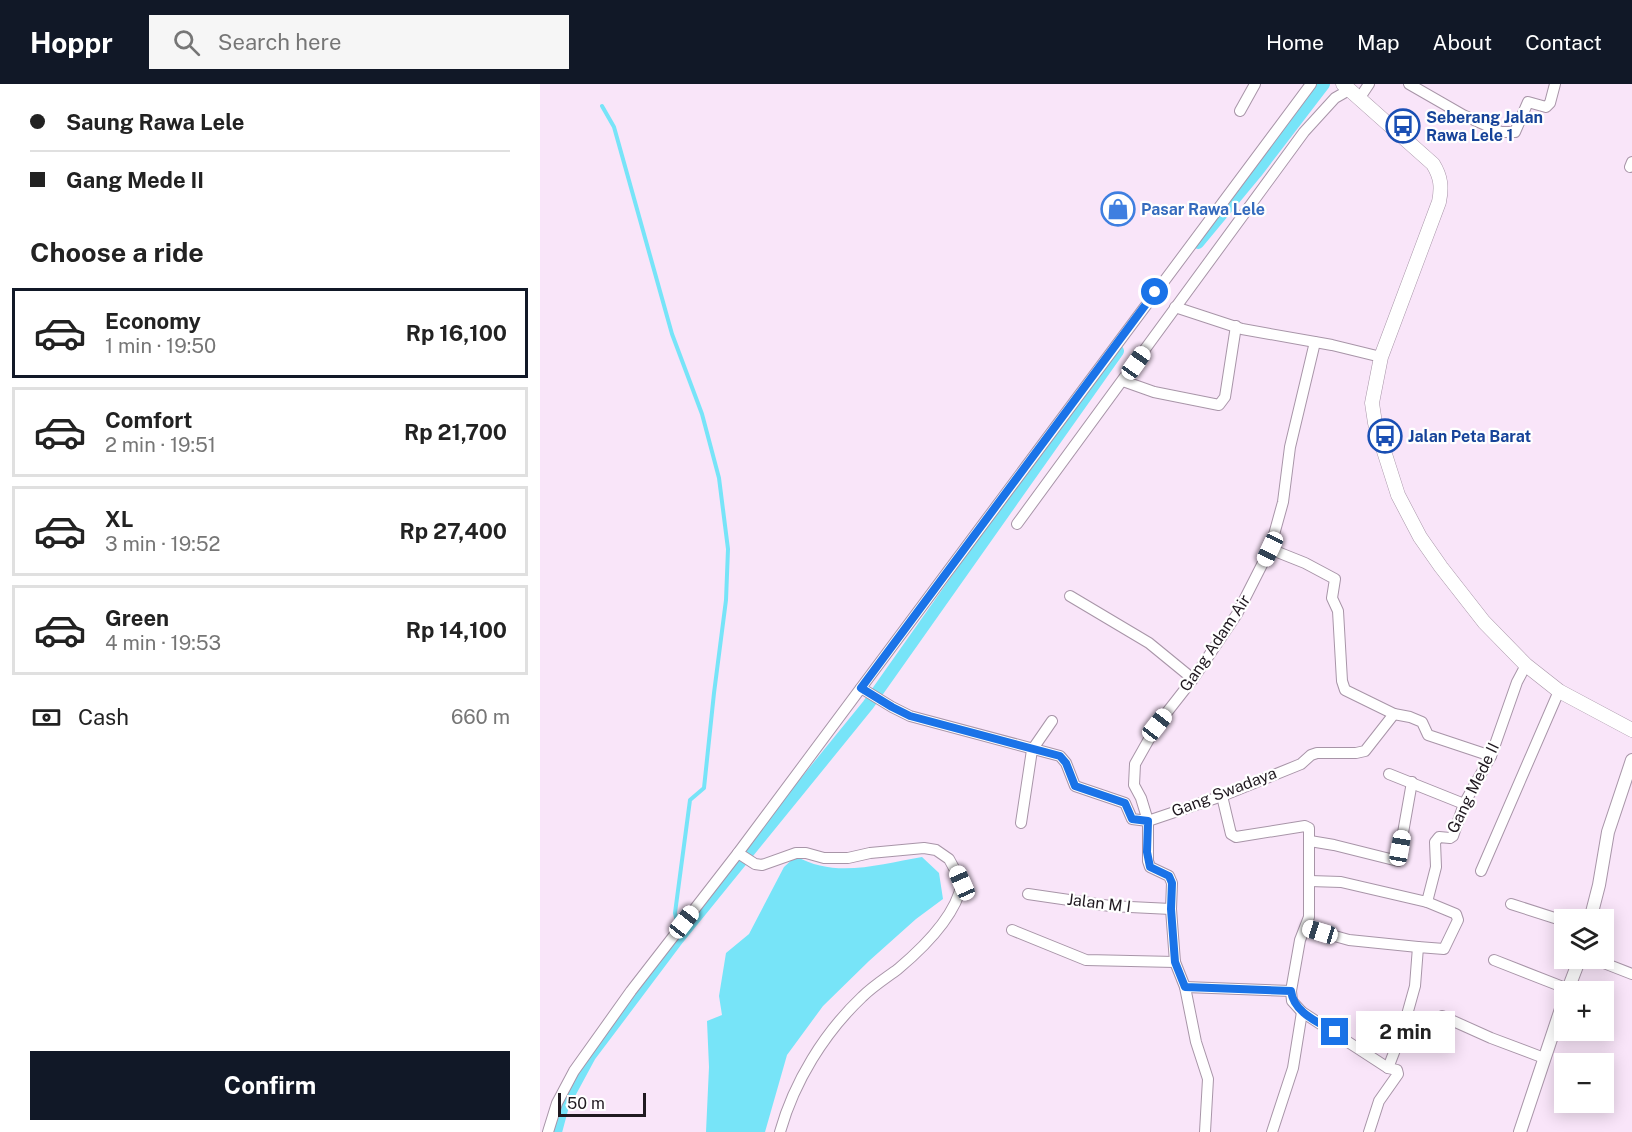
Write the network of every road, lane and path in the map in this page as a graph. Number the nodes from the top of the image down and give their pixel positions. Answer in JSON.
{"nodes":[{"id":1,"x":1255,"y":84,"type":"edge"},
{"id":2,"x":1311,"y":84,"type":"edge"},
{"id":3,"x":1369,"y":84,"type":"edge"},
{"id":4,"x":1409,"y":84,"type":"edge"},
{"id":5,"x":1556,"y":84,"type":"edge"},
{"id":6,"x":1350,"y":91,"type":"edge"},
{"id":7,"x":1240,"y":111,"type":"dead end"},
{"id":8,"x":1231,"y":195,"type":"junction"},
{"id":9,"x":1245,"y":208,"type":"junction"},
{"id":10,"x":1175,"y":307,"type":"junction"},
{"id":11,"x":1236,"y":326,"type":"junction"},
{"id":12,"x":1315,"y":342,"type":"junction"},
{"id":13,"x":1381,"y":357,"type":"junction"},
{"id":14,"x":1123,"y":381,"type":"junction"},
{"id":15,"x":1017,"y":524,"type":"dead end"},
{"id":16,"x":1270,"y":549,"type":"junction"},
{"id":17,"x":1070,"y":596,"type":"dead end"},
{"id":18,"x":1526,"y":665,"type":"junction"},
{"id":19,"x":1193,"y":679,"type":"junction"},
{"id":20,"x":865,"y":690,"type":"junction"},
{"id":21,"x":1558,"y":691,"type":"junction"},
{"id":22,"x":1394,"y":714,"type":"junction"},
{"id":23,"x":1052,"y":721,"type":"dead end"},
{"id":24,"x":1632,"y":730,"type":"edge"},
{"id":25,"x":1032,"y":750,"type":"junction"},
{"id":26,"x":1491,"y":756,"type":"junction"},
{"id":27,"x":1632,"y":760,"type":"edge"},
{"id":28,"x":1389,"y":774,"type":"dead end"},
{"id":29,"x":1412,"y":782,"type":"junction"},
{"id":30,"x":1222,"y":796,"type":"junction"},
{"id":31,"x":1464,"y":804,"type":"junction"},
{"id":32,"x":1148,"y":821,"type":"junction"},
{"id":33,"x":1021,"y":823,"type":"dead end"},
{"id":34,"x":1310,"y":841,"type":"junction"},
{"id":35,"x":739,"y":853,"type":"junction"},
{"id":36,"x":1481,"y":871,"type":"dead end"},
{"id":37,"x":1310,"y":881,"type":"junction"},
{"id":38,"x":1028,"y":894,"type":"dead end"},
{"id":39,"x":1427,"y":902,"type":"junction"},
{"id":40,"x":1512,"y":904,"type":"dead end"},
{"id":41,"x":1171,"y":909,"type":"junction"},
{"id":42,"x":1593,"y":909,"type":"edge"},
{"id":43,"x":1554,"y":918,"type":"edge"},
{"id":44,"x":1306,"y":928,"type":"junction"},
{"id":45,"x":1012,"y":930,"type":"dead end"},
{"id":46,"x":1418,"y":947,"type":"junction"},
{"id":47,"x":1494,"y":960,"type":"dead end"},
{"id":48,"x":1175,"y":962,"type":"junction"},
{"id":49,"x":1614,"y":967,"type":"edge"},
{"id":50,"x":1632,"y":974,"type":"edge"},
{"id":51,"x":1185,"y":987,"type":"junction"},
{"id":52,"x":1554,"y":988,"type":"edge"},
{"id":53,"x":1291,"y":991,"type":"junction"},
{"id":54,"x":1302,"y":1012,"type":"junction"},
{"id":55,"x":1442,"y":1016,"type":"dead end"},
{"id":56,"x":1554,"y":1032,"type":"edge"},
{"id":57,"x":1545,"y":1058,"type":"junction"},
{"id":58,"x":1388,"y":1068,"type":"junction"},
{"id":59,"x":548,"y":1132,"type":"edge"},
{"id":60,"x":780,"y":1132,"type":"edge"},
{"id":61,"x":1205,"y":1132,"type":"edge"},
{"id":62,"x":1272,"y":1132,"type":"edge"},
{"id":63,"x":1369,"y":1132,"type":"edge"},
{"id":64,"x":1522,"y":1132,"type":"edge"}],
"edges":[{"from":1,"to":7,"type":"street"},
{"from":2,"to":8,"type":"street"},
{"from":3,"to":6,"type":"street"},
{"from":4,"to":5,"type":"street"},
{"from":6,"to":9,"type":"street"},
{"from":6,"to":13,"type":"main road"},
{"from":8,"to":9,"type":"street"},
{"from":8,"to":20,"type":"street"},
{"from":9,"to":10,"type":"street"},
{"from":10,"to":11,"type":"street"},
{"from":10,"to":14,"type":"street"},
{"from":11,"to":12,"type":"street"},
{"from":11,"to":14,"type":"street"},
{"from":12,"to":13,"type":"street"},
{"from":12,"to":16,"type":"street","name":"Gang Adam Air"},
{"from":13,"to":18,"type":"main road"},
{"from":14,"to":15,"type":"street"},
{"from":16,"to":19,"type":"street","name":"Gang Adam Air"},
{"from":16,"to":22,"type":"street"},
{"from":17,"to":19,"type":"street"},
{"from":18,"to":21,"type":"main road"},
{"from":18,"to":26,"type":"street","name":"Gang Mede II"},
{"from":19,"to":32,"type":"street","name":"Gang Adam Air"},
{"from":20,"to":25,"type":"street"},
{"from":20,"to":35,"type":"street"},
{"from":21,"to":24,"type":"main road"},
{"from":21,"to":36,"type":"street"},
{"from":22,"to":26,"type":"street"},
{"from":22,"to":30,"type":"street","name":"Gang Swadaya"},
{"from":23,"to":25,"type":"street"},
{"from":25,"to":32,"type":"street"},
{"from":25,"to":33,"type":"street"},
{"from":26,"to":31,"type":"street","name":"Gang Mede II"},
{"from":27,"to":42,"type":"street"},
{"from":28,"to":29,"type":"street"},
{"from":29,"to":31,"type":"street"},
{"from":29,"to":34,"type":"street"},
{"from":30,"to":32,"type":"street","name":"Gang Swadaya"},
{"from":30,"to":34,"type":"street"},
{"from":31,"to":39,"type":"street","name":"Gang Mede II"},
{"from":32,"to":41,"type":"street","name":"Gang Adam Air"},
{"from":34,"to":37,"type":"street"},
{"from":35,"to":59,"type":"street"},
{"from":35,"to":60,"type":"street"},
{"from":37,"to":39,"type":"street"},
{"from":37,"to":44,"type":"street"},
{"from":38,"to":41,"type":"street","name":"Jalan M I"},
{"from":39,"to":46,"type":"street"},
{"from":40,"to":43,"type":"street"},
{"from":41,"to":48,"type":"street","name":"Gang Adam Air"},
{"from":44,"to":46,"type":"street"},
{"from":44,"to":53,"type":"street"},
{"from":45,"to":48,"type":"street"},
{"from":46,"to":58,"type":"street"},
{"from":47,"to":52,"type":"street"},
{"from":48,"to":51,"type":"street","name":"Gang Adam Air"},
{"from":49,"to":50,"type":"street"},
{"from":51,"to":53,"type":"street"},
{"from":51,"to":61,"type":"street","name":"Gang Adam Air"},
{"from":53,"to":54,"type":"street"},
{"from":54,"to":58,"type":"street"},
{"from":54,"to":62,"type":"street"},
{"from":55,"to":57,"type":"street"},
{"from":56,"to":57,"type":"street"},
{"from":57,"to":64,"type":"street"},
{"from":58,"to":63,"type":"street"}]}
